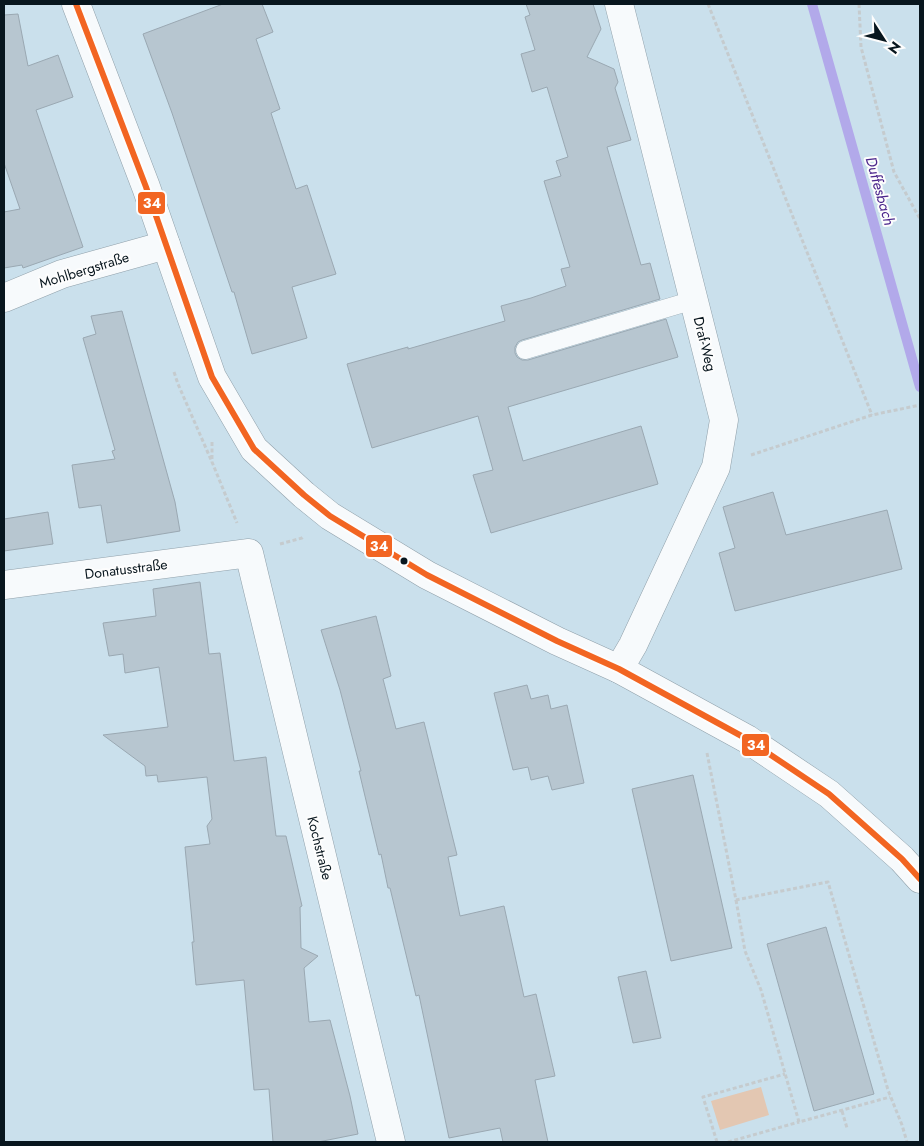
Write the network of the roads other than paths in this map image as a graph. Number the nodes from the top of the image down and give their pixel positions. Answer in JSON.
{"nodes":[{"id":1,"x":76,"y":4,"type":"edge"},
{"id":2,"x":619,"y":4,"type":"edge"},
{"id":3,"x":166,"y":245,"type":"junction"},
{"id":4,"x":4,"y":298,"type":"edge"},
{"id":5,"x":694,"y":300,"type":"junction"},
{"id":6,"x":525,"y":350,"type":"dead end"},
{"id":7,"x":249,"y":553,"type":"joint"},
{"id":8,"x":4,"y":585,"type":"edge"},
{"id":9,"x":619,"y":669,"type":"junction"},
{"id":10,"x":920,"y":879,"type":"edge"},
{"id":11,"x":391,"y":1142,"type":"edge"}],
"edges":[{"from":1,"to":3,"type":"street"},
{"from":2,"to":5,"type":"street","name":"Draf-Weg"},
{"from":3,"to":4,"type":"street","name":"Mohlbergstraße"},
{"from":3,"to":9,"type":"street"},
{"from":5,"to":6,"type":"lane"},
{"from":5,"to":9,"type":"street","name":"Draf-Weg"},
{"from":7,"to":8,"type":"street","name":"Donatusstraße"},
{"from":7,"to":11,"type":"street","name":"Kochstraße"},
{"from":9,"to":10,"type":"street"}]}
